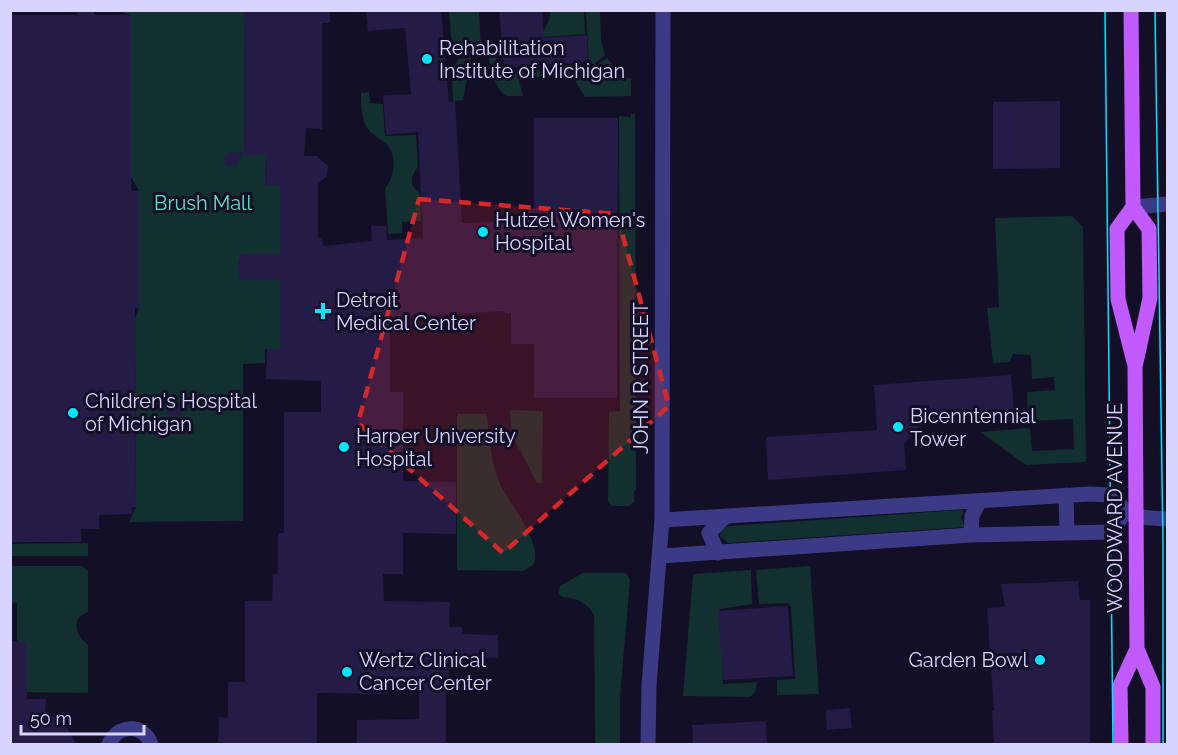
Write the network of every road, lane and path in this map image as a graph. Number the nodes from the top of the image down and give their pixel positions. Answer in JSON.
{"nodes":[{"id":1,"x":663,"y":10,"type":"edge"},
{"id":2,"x":1131,"y":10,"type":"edge"},
{"id":3,"x":1167,"y":204,"type":"edge"},
{"id":4,"x":1133,"y":207,"type":"junction"},
{"id":5,"x":1135,"y":367,"type":"junction"},
{"id":6,"x":1066,"y":495,"type":"junction"},
{"id":7,"x":979,"y":501,"type":"junction"},
{"id":8,"x":1130,"y":514,"type":"junction"},
{"id":9,"x":725,"y":517,"type":"junction"},
{"id":10,"x":1167,"y":519,"type":"edge"},
{"id":11,"x":662,"y":520,"type":"junction"},
{"id":12,"x":1067,"y":533,"type":"junction"},
{"id":13,"x":971,"y":535,"type":"junction"},
{"id":14,"x":718,"y":553,"type":"junction"},
{"id":15,"x":661,"y":556,"type":"junction"},
{"id":16,"x":1137,"y":649,"type":"junction"},
{"id":17,"x":109,"y":744,"type":"edge"},
{"id":18,"x":151,"y":744,"type":"edge"},
{"id":19,"x":648,"y":744,"type":"edge"},
{"id":20,"x":1121,"y":744,"type":"edge"},
{"id":21,"x":1153,"y":744,"type":"edge"}],
"edges":[{"from":1,"to":11,"type":"street","name":"JOHN R STREET"},
{"from":2,"to":4,"type":"main road"},
{"from":3,"to":4,"type":"street"},
{"from":4,"to":5,"type":"main road","name":"WOODWARD AVENUE"},
{"from":4,"to":5,"type":"main road","name":"WOODWARD AVENUE"},
{"from":5,"to":8,"type":"main road","name":"WOODWARD AVENUE"},
{"from":6,"to":7,"type":"street"},
{"from":6,"to":8,"type":"street"},
{"from":6,"to":12,"type":"street"},
{"from":7,"to":9,"type":"street"},
{"from":7,"to":13,"type":"street"},
{"from":8,"to":10,"type":"street"},
{"from":8,"to":12,"type":"street"},
{"from":8,"to":16,"type":"main road","name":"WOODWARD AVENUE"},
{"from":9,"to":11,"type":"street"},
{"from":9,"to":14,"type":"street"},
{"from":11,"to":15,"type":"street","name":"JOHN R STREET"},
{"from":12,"to":13,"type":"street"},
{"from":13,"to":14,"type":"street"},
{"from":14,"to":15,"type":"street"},
{"from":15,"to":19,"type":"street","name":"JOHN R STREET"},
{"from":16,"to":20,"type":"main road","name":"WOODWARD AVENUE"},
{"from":16,"to":21,"type":"main road","name":"WOODWARD AVENUE"},
{"from":17,"to":18,"type":"street"}]}
